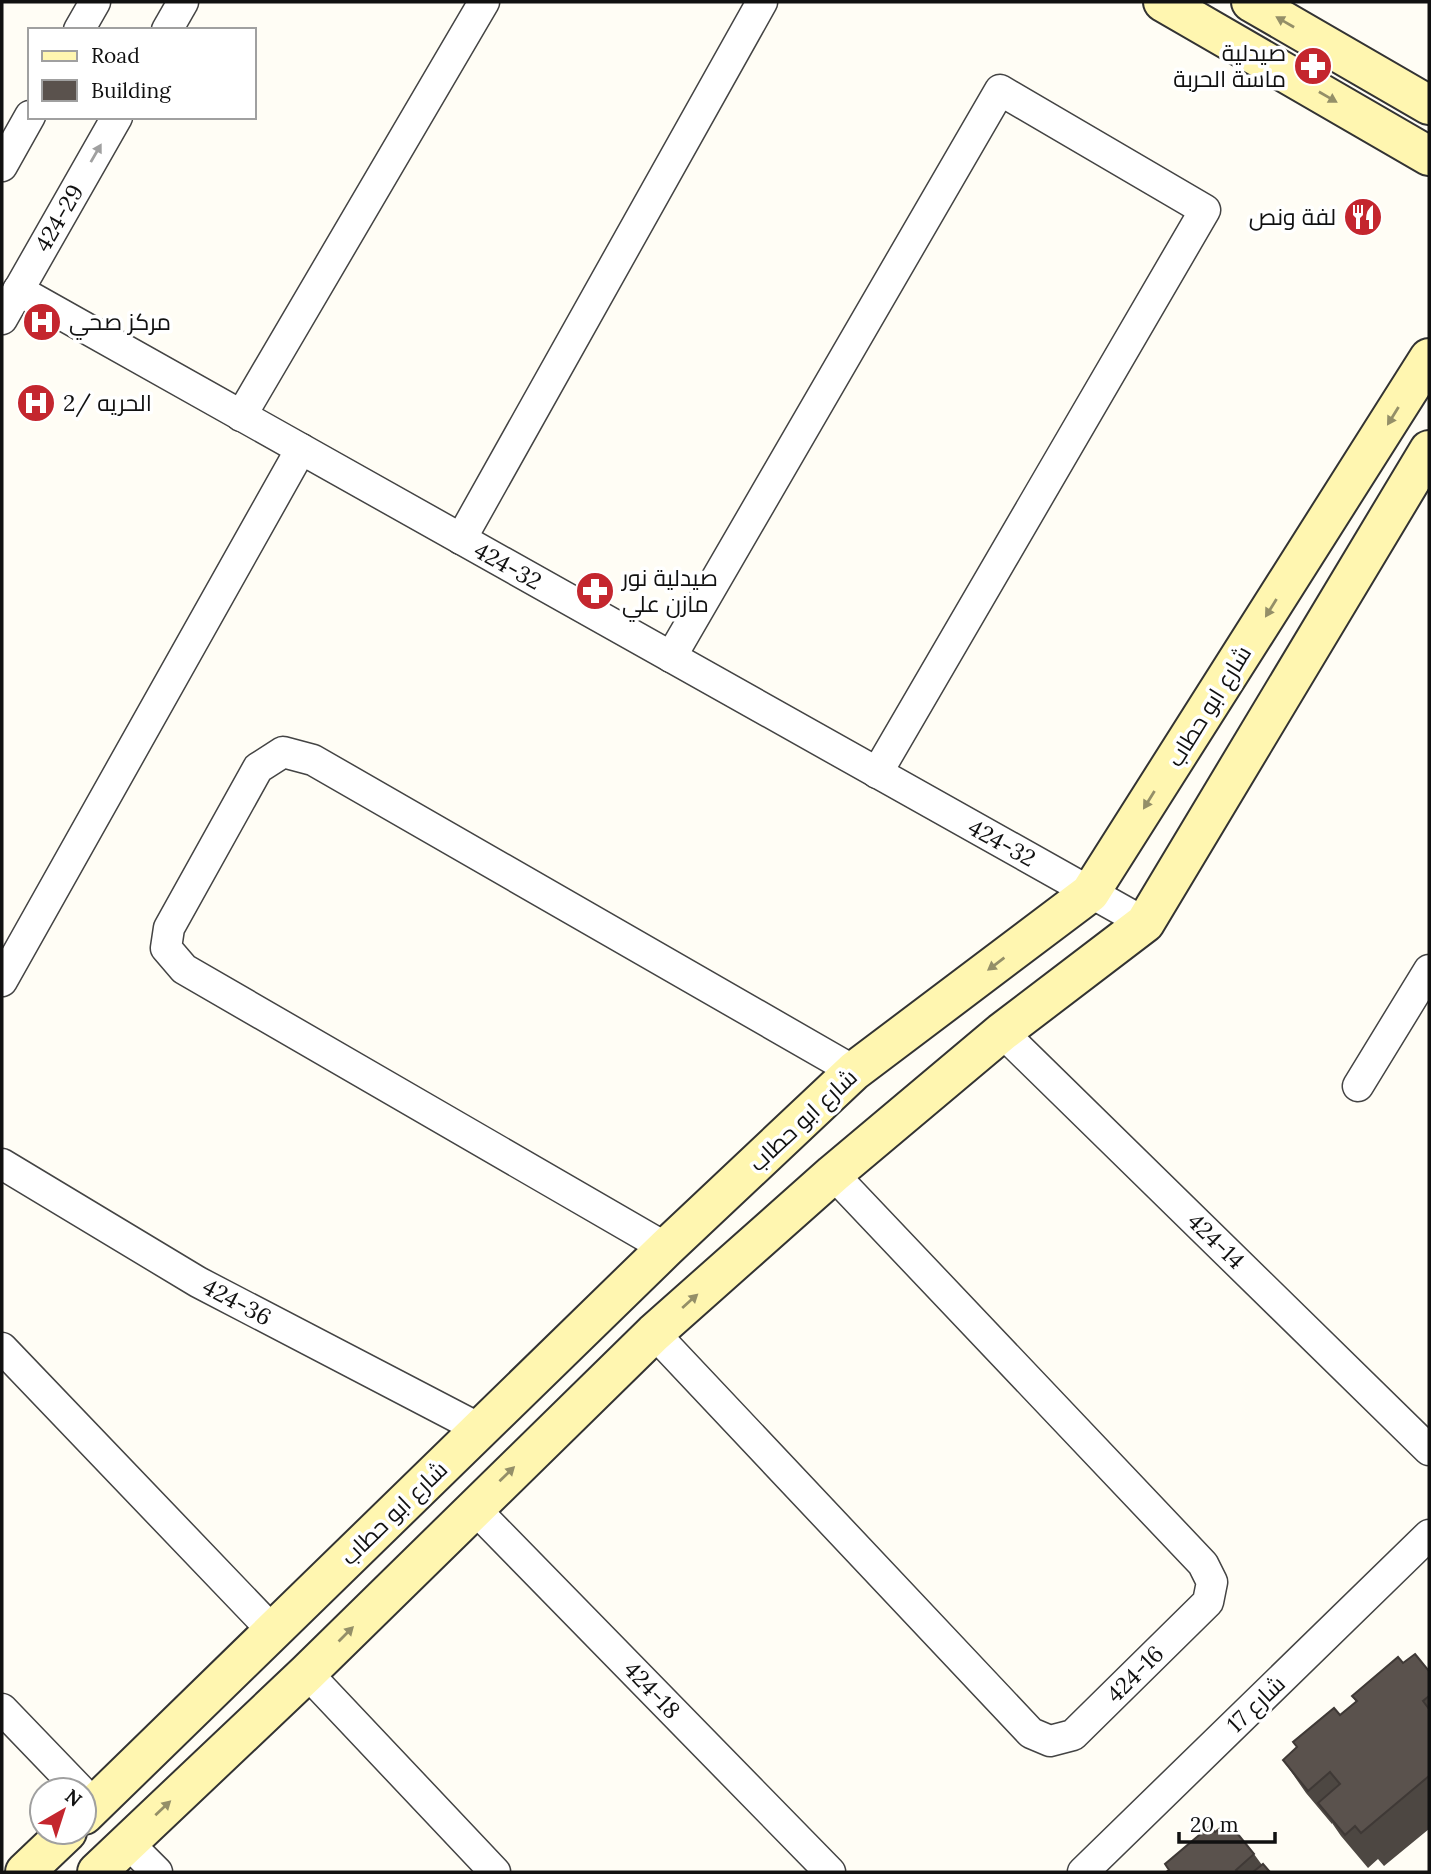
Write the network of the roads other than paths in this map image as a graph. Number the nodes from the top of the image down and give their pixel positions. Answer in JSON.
{"nodes":[{"id":1,"x":95,"y":2,"type":"edge"},
{"id":2,"x":183,"y":2,"type":"edge"},
{"id":3,"x":484,"y":2,"type":"edge"},
{"id":4,"x":762,"y":2,"type":"edge"},
{"id":5,"x":1163,"y":2,"type":"edge"},
{"id":6,"x":1251,"y":2,"type":"edge"},
{"id":7,"x":80,"y":28,"type":"edge"},
{"id":8,"x":168,"y":28,"type":"edge"},
{"id":9,"x":1429,"y":105,"type":"edge"},
{"id":10,"x":29,"y":119,"type":"edge"},
{"id":11,"x":116,"y":119,"type":"edge"},
{"id":12,"x":1429,"y":156,"type":"edge"},
{"id":13,"x":2,"y":166,"type":"edge"},
{"id":14,"x":18,"y":290,"type":"junction"},
{"id":15,"x":2,"y":319,"type":"edge"},
{"id":16,"x":1429,"y":358,"type":"edge"},
{"id":17,"x":241,"y":416,"type":"junction"},
{"id":18,"x":301,"y":449,"type":"junction"},
{"id":19,"x":1429,"y":450,"type":"edge"},
{"id":20,"x":461,"y":539,"type":"junction"},
{"id":21,"x":671,"y":657,"type":"junction"},
{"id":22,"x":877,"y":773,"type":"junction"},
{"id":23,"x":1090,"y":893,"type":"junction"},
{"id":24,"x":1145,"y":923,"type":"junction"},
{"id":25,"x":1429,"y":970,"type":"edge"},
{"id":26,"x":2,"y":982,"type":"edge"},
{"id":27,"x":1002,"y":1032,"type":"junction"},
{"id":28,"x":854,"y":1071,"type":"junction"},
{"id":29,"x":1358,"y":1086,"type":"dead end"},
{"id":30,"x":2,"y":1164,"type":"edge"},
{"id":31,"x":833,"y":1174,"type":"junction"},
{"id":32,"x":666,"y":1248,"type":"junction"},
{"id":33,"x":654,"y":1333,"type":"junction"},
{"id":34,"x":2,"y":1348,"type":"edge"},
{"id":35,"x":480,"y":1429,"type":"junction"},
{"id":36,"x":1429,"y":1450,"type":"edge"},
{"id":37,"x":473,"y":1507,"type":"junction"},
{"id":38,"x":1429,"y":1535,"type":"edge"},
{"id":39,"x":273,"y":1631,"type":"junction"},
{"id":40,"x":307,"y":1673,"type":"junction"},
{"id":41,"x":2,"y":1709,"type":"edge"},
{"id":42,"x":62,"y":1776,"type":"edge"},
{"id":43,"x":98,"y":1789,"type":"edge"},
{"id":44,"x":127,"y":1842,"type":"junction"},
{"id":45,"x":52,"y":1846,"type":"edge"},
{"id":46,"x":25,"y":1872,"type":"edge"},
{"id":47,"x":97,"y":1872,"type":"edge"},
{"id":48,"x":157,"y":1872,"type":"edge"},
{"id":49,"x":495,"y":1872,"type":"edge"},
{"id":50,"x":830,"y":1872,"type":"edge"},
{"id":51,"x":1083,"y":1872,"type":"edge"}],
"edges":[{"from":1,"to":7,"type":"street"},
{"from":2,"to":8,"type":"street"},
{"from":3,"to":17,"type":"street"},
{"from":4,"to":20,"type":"street"},
{"from":5,"to":12,"type":"street","one_way":true},
{"from":9,"to":6,"type":"street","one_way":true},
{"from":10,"to":13,"type":"street"},
{"from":14,"to":11,"type":"street","name":"424-29","one_way":true},
{"from":14,"to":15,"type":"street","name":"424-29"},
{"from":14,"to":17,"type":"street","name":"424-32"},
{"from":16,"to":23,"type":"street","name":"شارع ابو حطاب","one_way":true},
{"from":17,"to":18,"type":"street","name":"424-32"},
{"from":18,"to":20,"type":"street","name":"424-32"},
{"from":18,"to":26,"type":"street"},
{"from":19,"to":24,"type":"street"},
{"from":20,"to":21,"type":"street","name":"424-32"},
{"from":21,"to":22,"type":"street","name":"424-32"},
{"from":21,"to":22,"type":"street"},
{"from":22,"to":23,"type":"street","name":"424-32"},
{"from":23,"to":24,"type":"street","name":"424-32"},
{"from":23,"to":28,"type":"street","name":"شارع ابو حطاب","one_way":true},
{"from":24,"to":27,"type":"street"},
{"from":25,"to":29,"type":"street"},
{"from":27,"to":31,"type":"street"},
{"from":27,"to":36,"type":"street","name":"424-14"},
{"from":28,"to":32,"type":"street","name":"شارع ابو حطاب"},
{"from":28,"to":32,"type":"street"},
{"from":30,"to":35,"type":"street","name":"424-36"},
{"from":33,"to":31,"type":"street","one_way":true},
{"from":31,"to":33,"type":"street","name":"424-16"},
{"from":32,"to":35,"type":"street","name":"شارع ابو حطاب"},
{"from":37,"to":33,"type":"street","one_way":true},
{"from":34,"to":39,"type":"street"},
{"from":35,"to":39,"type":"street","name":"شارع ابو حطاب"},
{"from":40,"to":37,"type":"street","one_way":true},
{"from":37,"to":50,"type":"street","name":"424-18"},
{"from":38,"to":51,"type":"street","name":"شارع 17"},
{"from":39,"to":43,"type":"street","name":"شارع ابو حطاب"},
{"from":44,"to":40,"type":"street","one_way":true},
{"from":40,"to":49,"type":"street"},
{"from":41,"to":42,"type":"street"},
{"from":44,"to":47,"type":"street"},
{"from":44,"to":48,"type":"street"},
{"from":45,"to":46,"type":"street"}]}
